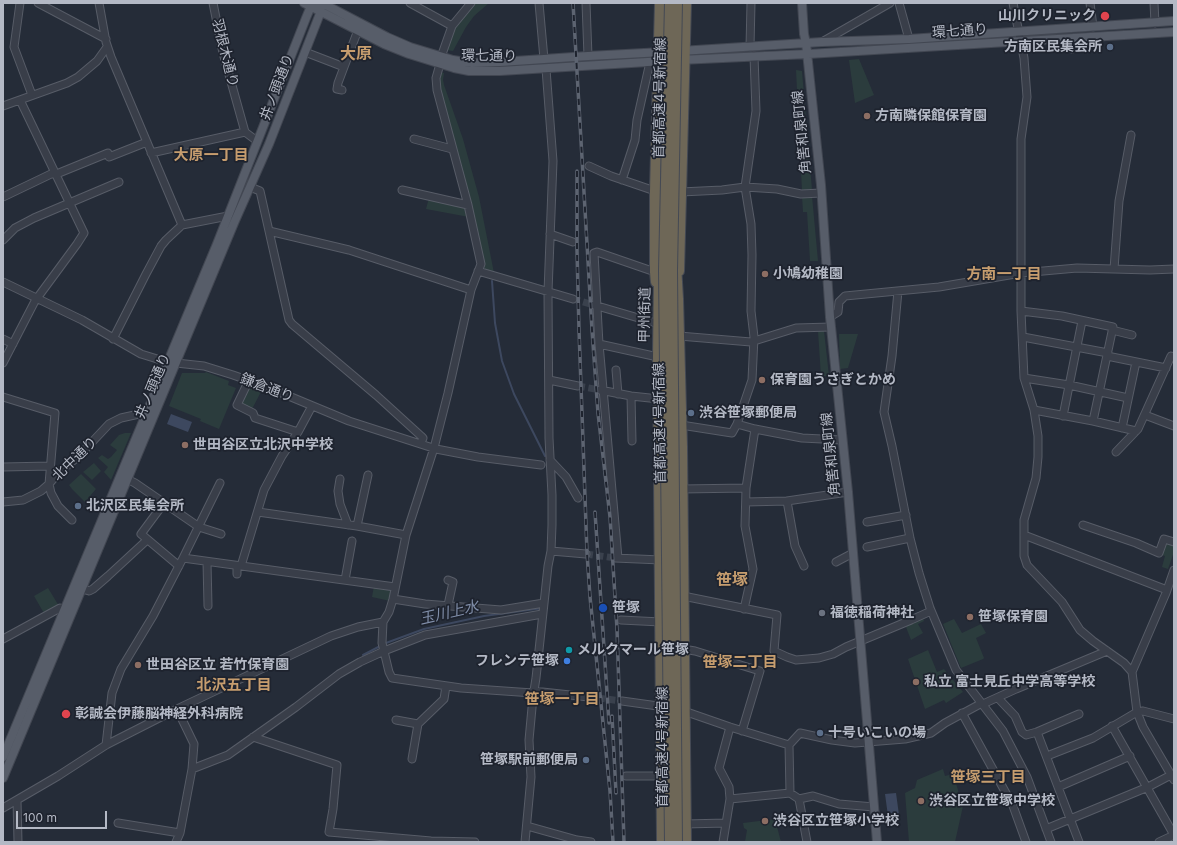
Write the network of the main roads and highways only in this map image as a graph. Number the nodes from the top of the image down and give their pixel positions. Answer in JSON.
{"nodes":[{"id":1,"x":660,"y":3,"type":"edge"},
{"id":2,"x":668,"y":3,"type":"edge"},
{"id":3,"x":678,"y":3,"type":"edge"},
{"id":4,"x":686,"y":3,"type":"edge"},
{"id":5,"x":802,"y":3,"type":"edge"},
{"id":6,"x":315,"y":5,"type":"edge"},
{"id":7,"x":1174,"y":21,"type":"edge"},
{"id":8,"x":1174,"y":32,"type":"edge"},
{"id":9,"x":806,"y":43,"type":"junction"},
{"id":10,"x":808,"y":54,"type":"junction"},
{"id":11,"x":682,"y":55,"type":"junction"},
{"id":12,"x":659,"y":58,"type":"junction"},
{"id":13,"x":440,"y":60,"type":"junction"},
{"id":14,"x":299,"y":67,"type":"junction"},
{"id":15,"x":280,"y":83,"type":"junction"},
{"id":16,"x":678,"y":299,"type":"junction"},
{"id":17,"x":659,"y":308,"type":"junction"},
{"id":18,"x":682,"y":710,"type":"junction"},
{"id":19,"x":3,"y":757,"type":"edge"},
{"id":20,"x":663,"y":772,"type":"junction"},
{"id":21,"x":3,"y":778,"type":"edge"},
{"id":22,"x":662,"y":842,"type":"edge"},
{"id":23,"x":666,"y":842,"type":"edge"},
{"id":24,"x":670,"y":842,"type":"edge"},
{"id":25,"x":677,"y":842,"type":"edge"},
{"id":26,"x":682,"y":842,"type":"edge"},
{"id":27,"x":686,"y":842,"type":"edge"},
{"id":28,"x":877,"y":842,"type":"edge"}],
"edges":[{"from":1,"to":12,"type":"highway"},
{"from":2,"to":17,"type":"highway","name":"甲州街道"},
{"from":2,"to":24,"type":"highway","name":"首都高速4号新宿線","bridge":true},
{"from":3,"to":16,"type":"highway"},
{"from":3,"to":25,"type":"highway","name":"首都高速4号新宿線","bridge":true},
{"from":4,"to":11,"type":"highway"},
{"from":5,"to":9,"type":"main road","name":"角筈和泉町線"},
{"from":6,"to":13,"type":"main road","name":"環七通り"},
{"from":6,"to":13,"type":"main road","name":"環七通り"},
{"from":6,"to":14,"type":"main road","name":"井ノ頭通り"},
{"from":6,"to":15,"type":"main road","name":"井ノ頭通り"},
{"from":7,"to":9,"type":"main road","name":"環七通り"},
{"from":8,"to":10,"type":"main road","name":"環七通り"},
{"from":9,"to":10,"type":"main road","name":"角筈和泉町線"},
{"from":9,"to":11,"type":"main road","name":"環七通り"},
{"from":10,"to":11,"type":"main road","name":"環七通り"},
{"from":10,"to":28,"type":"main road","name":"角筈和泉町線"},
{"from":11,"to":16,"type":"highway"},
{"from":12,"to":13,"type":"main road","name":"環七通り"},
{"from":12,"to":13,"type":"main road","name":"環七通り"},
{"from":12,"to":17,"type":"highway"},
{"from":14,"to":15,"type":"main road"},
{"from":14,"to":21,"type":"main road","name":"井ノ頭通り"},
{"from":15,"to":19,"type":"main road","name":"井ノ頭通り"},
{"from":16,"to":18,"type":"highway"},
{"from":17,"to":20,"type":"highway","name":"甲州街道"},
{"from":18,"to":26,"type":"highway"},
{"from":18,"to":27,"type":"highway"},
{"from":20,"to":22,"type":"highway"},
{"from":20,"to":23,"type":"highway","name":"甲州街道"}]}
